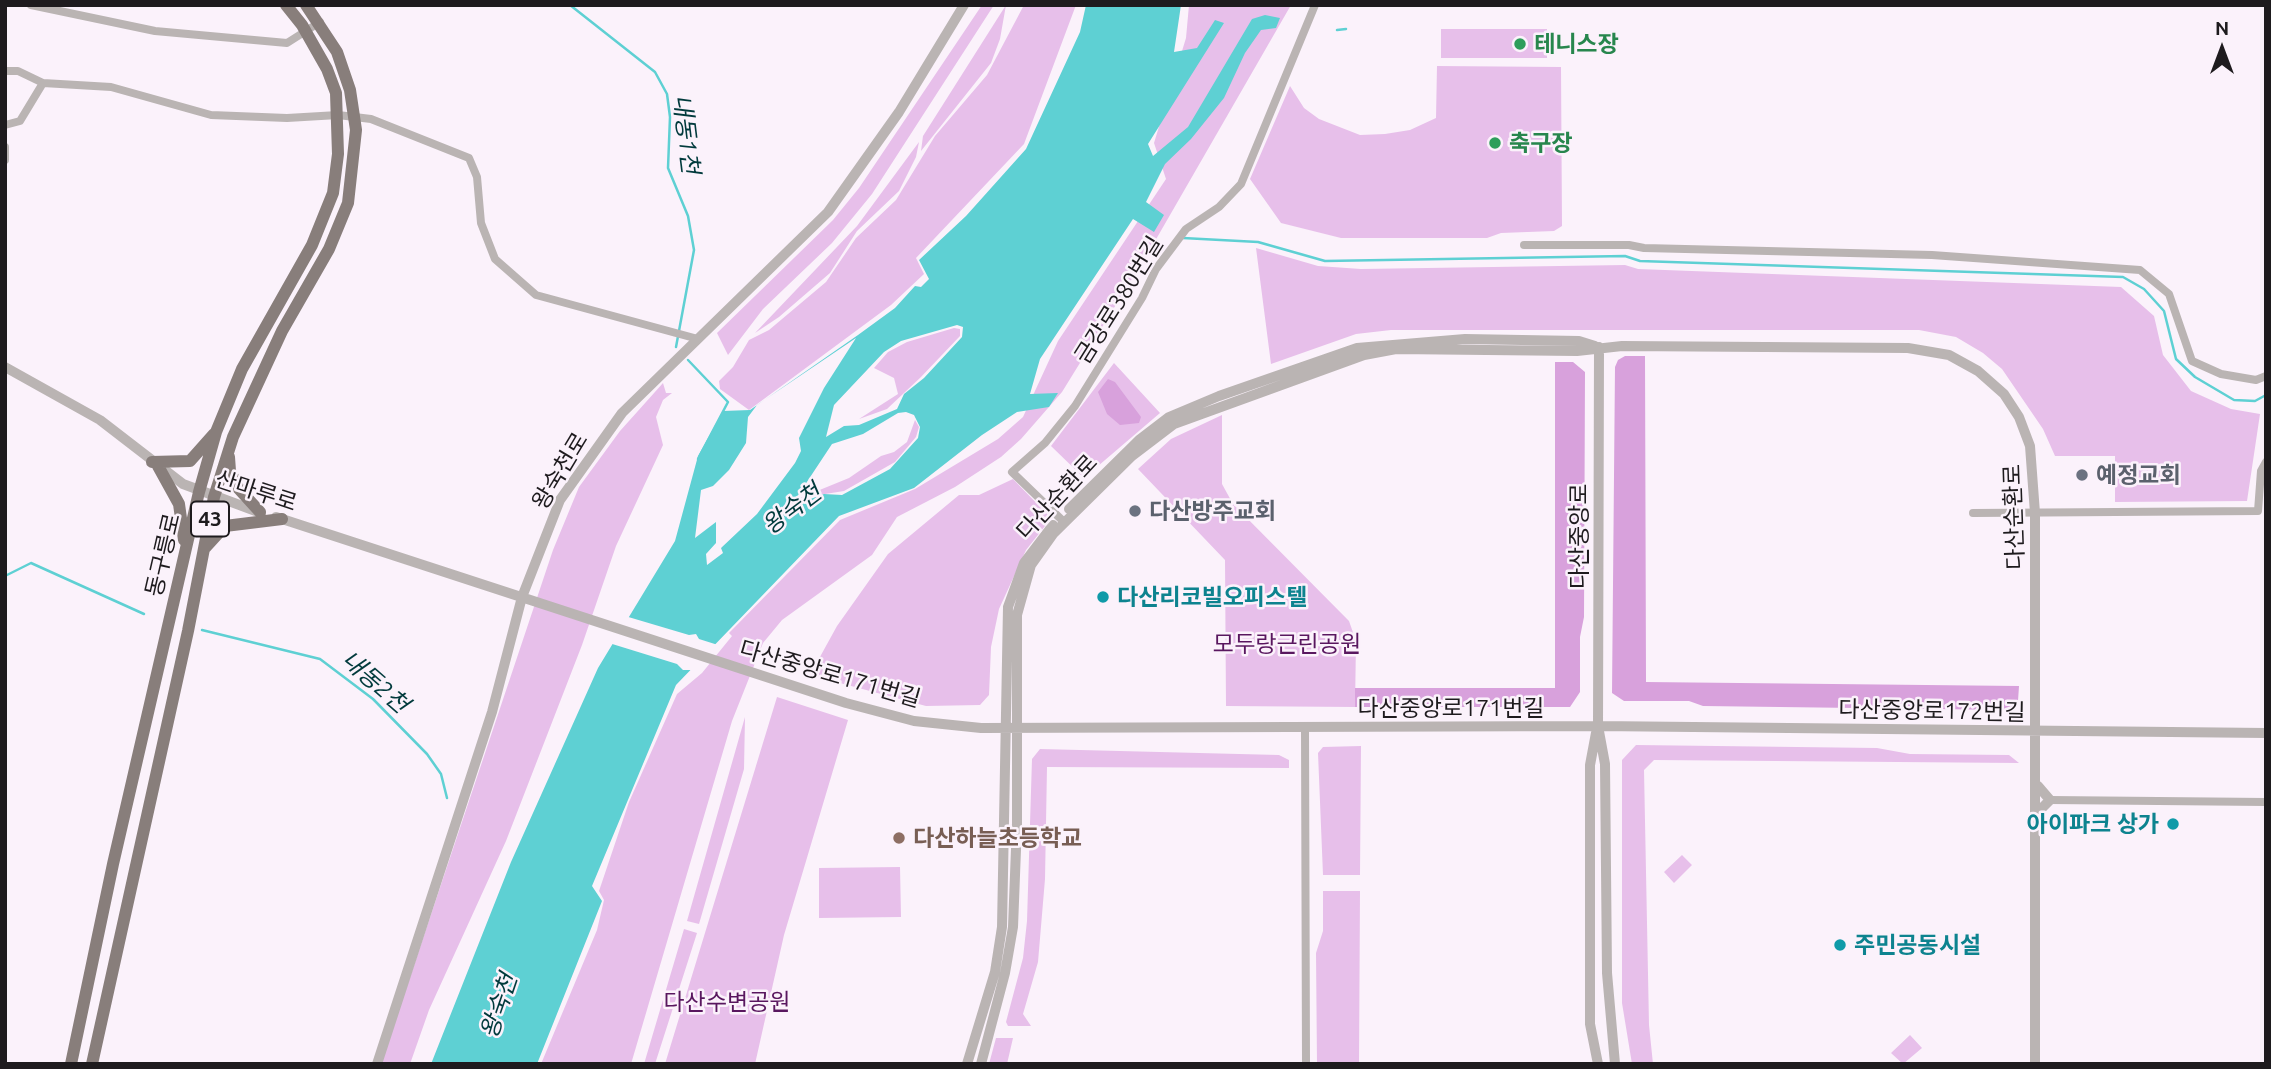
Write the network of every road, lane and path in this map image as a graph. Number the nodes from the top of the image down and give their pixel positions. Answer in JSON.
{"nodes":[{"id":1,"x":31,"y":5,"type":"edge"},
{"id":2,"x":286,"y":5,"type":"edge"},
{"id":3,"x":306,"y":5,"type":"edge"},
{"id":4,"x":964,"y":5,"type":"edge"},
{"id":5,"x":1315,"y":5,"type":"edge"},
{"id":6,"x":320,"y":22,"type":"junction"},
{"id":7,"x":305,"y":31,"type":"junction"},
{"id":8,"x":5,"y":71,"type":"edge"},
{"id":9,"x":43,"y":83,"type":"junction"},
{"id":10,"x":338,"y":115,"type":"junction"},
{"id":11,"x":355,"y":116,"type":"junction"},
{"id":12,"x":5,"y":125,"type":"edge"},
{"id":13,"x":5,"y":148,"type":"edge"},
{"id":14,"x":5,"y":160,"type":"edge"},
{"id":15,"x":1524,"y":245,"type":"dead end"},
{"id":16,"x":698,"y":339,"type":"junction"},
{"id":17,"x":1599,"y":347,"type":"junction"},
{"id":18,"x":5,"y":367,"type":"edge"},
{"id":19,"x":2266,"y":376,"type":"edge"},
{"id":20,"x":216,"y":432,"type":"junction"},
{"id":21,"x":229,"y":451,"type":"junction"},
{"id":22,"x":2266,"y":462,"type":"edge"},
{"id":23,"x":155,"y":464,"type":"junction"},
{"id":24,"x":199,"y":492,"type":"junction"},
{"id":25,"x":214,"y":497,"type":"junction"},
{"id":26,"x":260,"y":512,"type":"junction"},
{"id":27,"x":1973,"y":513,"type":"dead end"},
{"id":28,"x":2035,"y":513,"type":"junction"},
{"id":29,"x":282,"y":519,"type":"junction"},
{"id":30,"x":1062,"y":520,"type":"junction"},
{"id":31,"x":204,"y":550,"type":"junction"},
{"id":32,"x":185,"y":553,"type":"junction"},
{"id":33,"x":527,"y":599,"type":"junction"},
{"id":34,"x":1598,"y":726,"type":"junction"},
{"id":35,"x":1017,"y":727,"type":"junction"},
{"id":36,"x":1005,"y":728,"type":"junction"},
{"id":37,"x":1305,"y":728,"type":"junction"},
{"id":38,"x":2038,"y":732,"type":"junction"},
{"id":39,"x":2266,"y":733,"type":"edge"},
{"id":40,"x":2038,"y":786,"type":"junction"},
{"id":41,"x":2050,"y":800,"type":"junction"},
{"id":42,"x":2266,"y":802,"type":"edge"},
{"id":43,"x":2037,"y":813,"type":"junction"},
{"id":44,"x":71,"y":1064,"type":"edge"},
{"id":45,"x":92,"y":1064,"type":"edge"},
{"id":46,"x":377,"y":1064,"type":"edge"},
{"id":47,"x":967,"y":1064,"type":"edge"},
{"id":48,"x":981,"y":1064,"type":"edge"},
{"id":49,"x":1306,"y":1064,"type":"edge"},
{"id":50,"x":1598,"y":1064,"type":"edge"},
{"id":51,"x":1615,"y":1064,"type":"edge"},
{"id":52,"x":2035,"y":1064,"type":"edge"}],
"edges":[{"from":1,"to":7,"type":"street"},
{"from":2,"to":7,"type":"main road","name":"동구릉로","number":"43"},
{"from":3,"to":6,"type":"main road","name":"동구릉로","number":"43"},
{"from":4,"to":16,"type":"street","name":"왕숙천로"},
{"from":5,"to":30,"type":"street","name":"금강로380번길"},
{"from":6,"to":7,"type":"street"},
{"from":6,"to":11,"type":"main road","name":"동구릉로","number":"43"},
{"from":7,"to":10,"type":"main road","name":"동구릉로","number":"43"},
{"from":8,"to":9,"type":"street"},
{"from":9,"to":10,"type":"street"},
{"from":9,"to":12,"type":"street"},
{"from":10,"to":11,"type":"street"},
{"from":10,"to":20,"type":"main road","name":"동구릉로","number":"43"},
{"from":11,"to":16,"type":"street"},
{"from":11,"to":21,"type":"main road","name":"동구릉로","number":"43"},
{"from":13,"to":14,"type":"street"},
{"from":15,"to":19,"type":"street"},
{"from":16,"to":33,"type":"street","name":"왕숙천로"},
{"from":17,"to":28,"type":"street","name":"다산순환로"},
{"from":17,"to":30,"type":"street","name":"다산순환로"},
{"from":17,"to":34,"type":"street","name":"다산중앙로"},
{"from":18,"to":23,"type":"street","name":"산마루로"},
{"from":20,"to":23,"type":"main road"},
{"from":20,"to":24,"type":"main road","name":"동구릉로","number":"43"},
{"from":21,"to":25,"type":"main road","name":"동구릉로","number":"43"},
{"from":21,"to":26,"type":"main road"},
{"from":22,"to":28,"type":"street"},
{"from":23,"to":24,"type":"street","name":"산마루로"},
{"from":23,"to":32,"type":"main road"},
{"from":24,"to":25,"type":"street","name":"산마루로"},
{"from":24,"to":32,"type":"main road","name":"동구릉로","number":"43"},
{"from":25,"to":26,"type":"street","name":"산마루로"},
{"from":25,"to":31,"type":"main road","name":"동구릉로","number":"43"},
{"from":26,"to":29,"type":"street","name":"산마루로"},
{"from":27,"to":28,"type":"street"},
{"from":28,"to":38,"type":"street","name":"다산순환로"},
{"from":29,"to":31,"type":"main road"},
{"from":29,"to":33,"type":"street","name":"산마루로"},
{"from":30,"to":35,"type":"street","name":"다산순환로"},
{"from":30,"to":36,"type":"street","name":"다산순환로"},
{"from":31,"to":45,"type":"main road","name":"동구릉로","number":"43"},
{"from":32,"to":44,"type":"main road","name":"동구릉로","number":"43"},
{"from":33,"to":36,"type":"street","name":"다산중앙로171번길"},
{"from":33,"to":46,"type":"street","name":"왕숙천로"},
{"from":34,"to":37,"type":"street","name":"다산중앙로171번길"},
{"from":34,"to":38,"type":"street","name":"다산중앙로172번길"},
{"from":34,"to":50,"type":"street","name":"다산중앙로"},
{"from":34,"to":51,"type":"street","name":"다산중앙로"},
{"from":35,"to":36,"type":"street","name":"다산중앙로171번길"},
{"from":35,"to":37,"type":"street","name":"다산중앙로171번길"},
{"from":35,"to":48,"type":"street","name":"다산순환로"},
{"from":36,"to":47,"type":"street","name":"다산순환로"},
{"from":37,"to":49,"type":"street"},
{"from":38,"to":39,"type":"street","name":"다산중앙로172번길"},
{"from":38,"to":40,"type":"street","name":"다산순환로"},
{"from":40,"to":41,"type":"street"},
{"from":40,"to":43,"type":"street","name":"다산순환로"},
{"from":41,"to":42,"type":"street"},
{"from":41,"to":43,"type":"street"},
{"from":43,"to":52,"type":"street","name":"다산순환로"}]}
